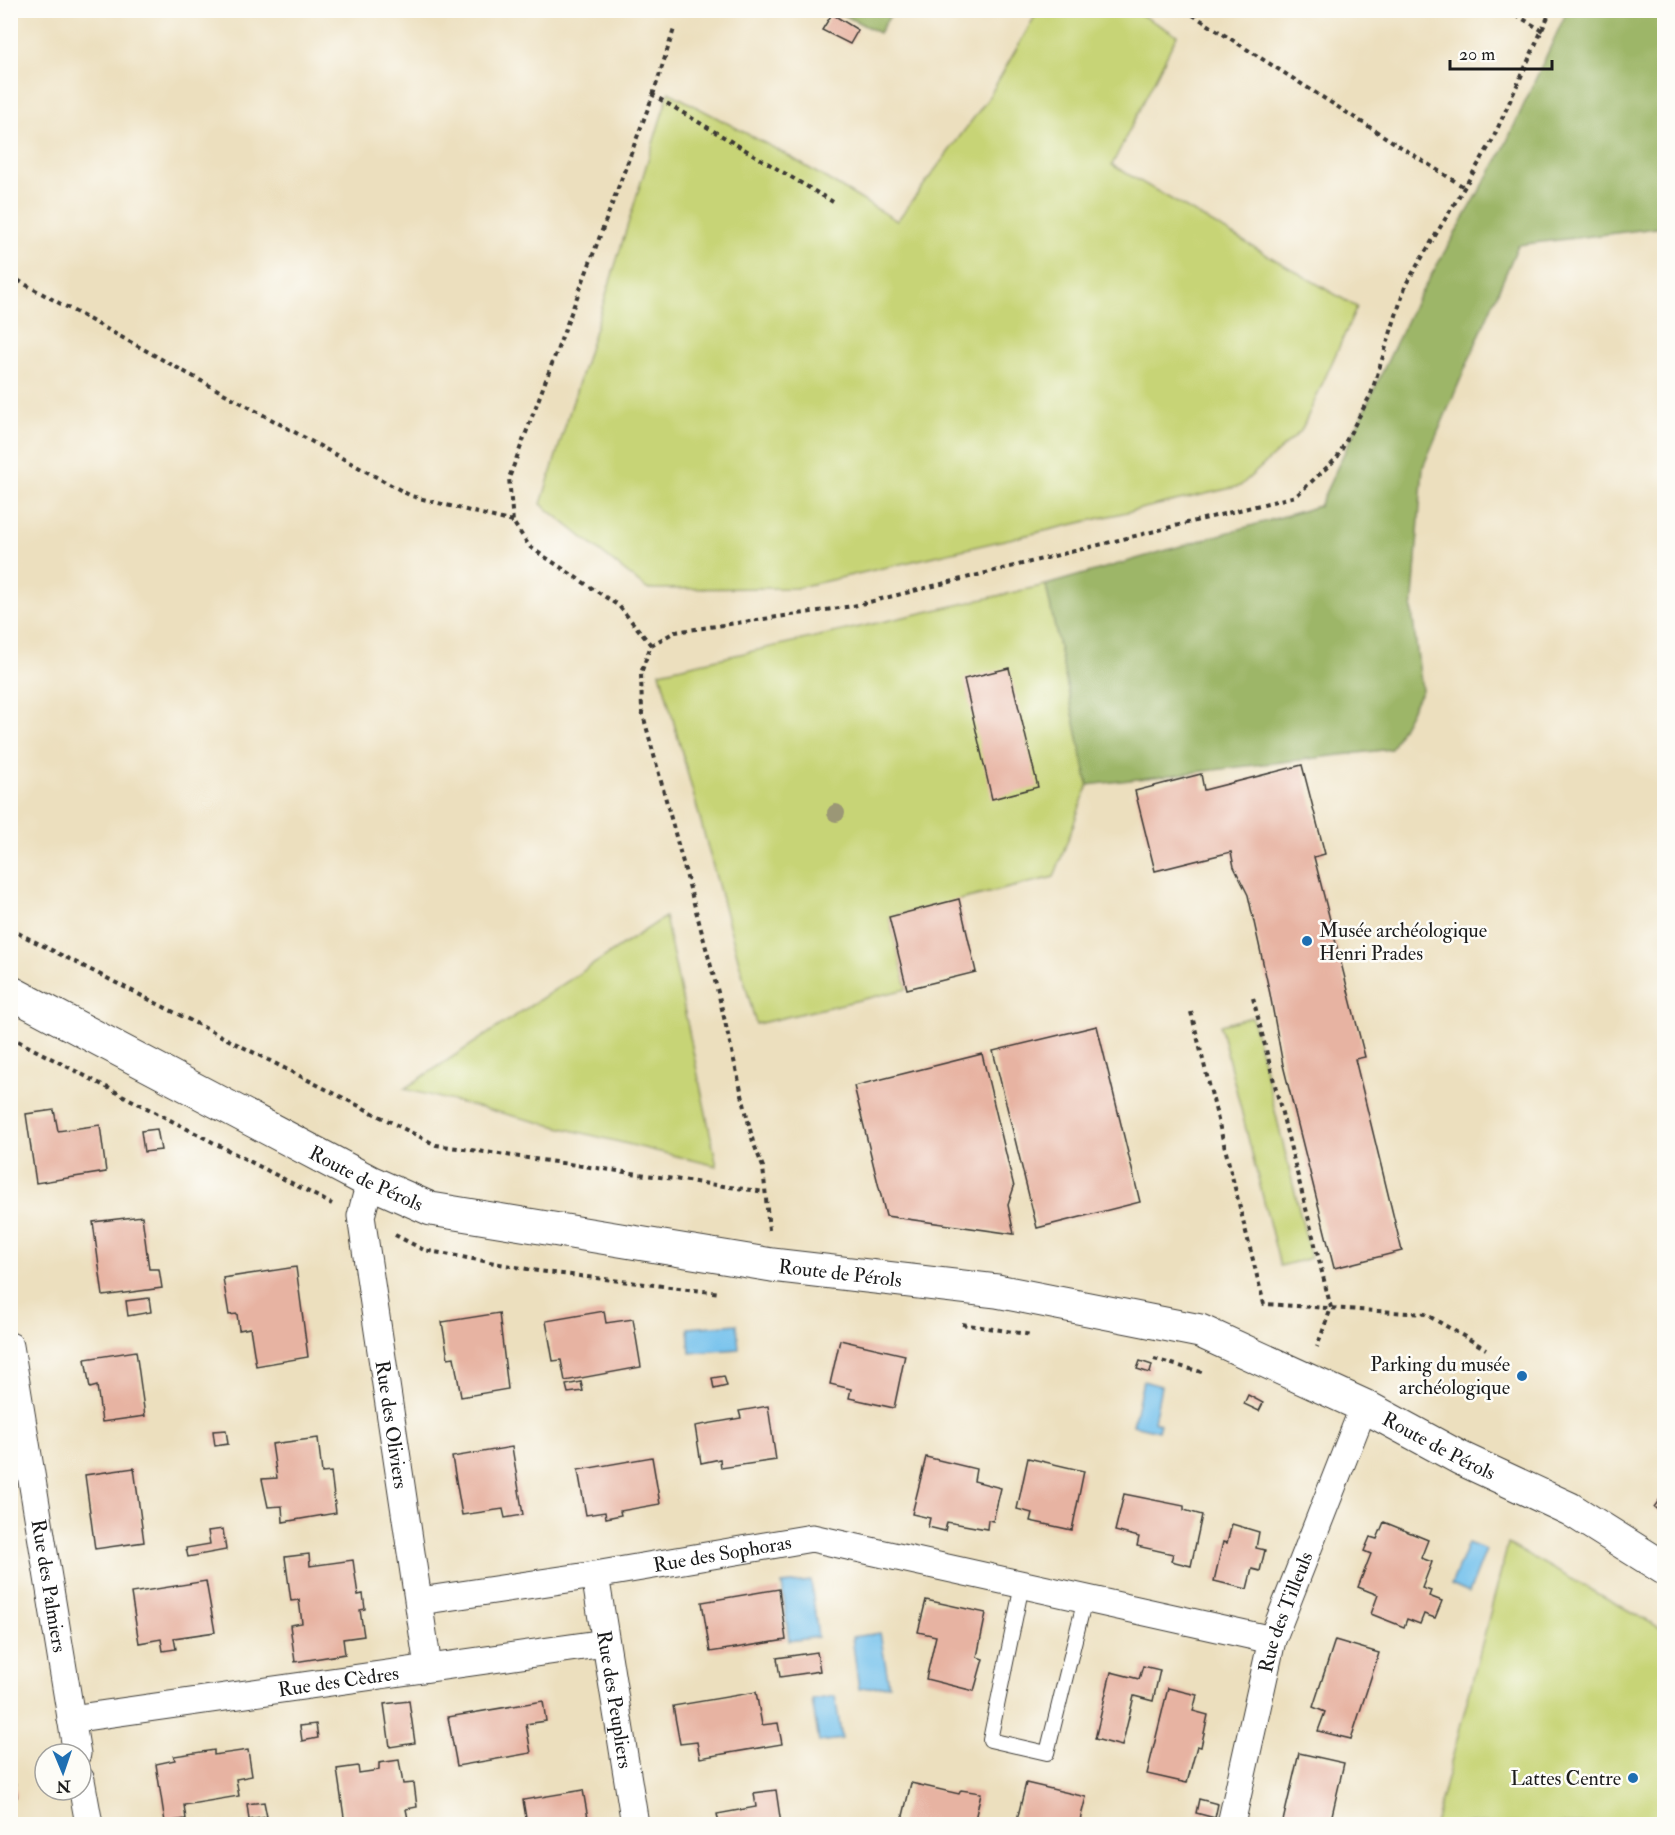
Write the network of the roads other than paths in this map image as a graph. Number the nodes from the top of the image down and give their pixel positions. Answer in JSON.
{"nodes":[{"id":1,"x":10,"y":992,"type":"edge"},
{"id":2,"x":370,"y":1182,"type":"junction"},
{"id":3,"x":10,"y":1346,"type":"edge"},
{"id":4,"x":1364,"y":1406,"type":"junction"},
{"id":5,"x":1665,"y":1568,"type":"edge"},
{"id":6,"x":595,"y":1575,"type":"junction"},
{"id":7,"x":1022,"y":1585,"type":"junction"},
{"id":8,"x":1085,"y":1599,"type":"junction"},
{"id":9,"x":420,"y":1600,"type":"junction"},
{"id":10,"x":1272,"y":1640,"type":"junction"},
{"id":11,"x":605,"y":1642,"type":"junction"},
{"id":12,"x":428,"y":1667,"type":"junction"},
{"id":13,"x":71,"y":1719,"type":"junction"},
{"id":14,"x":75,"y":1742,"type":"edge"},
{"id":15,"x":84,"y":1802,"type":"edge"},
{"id":16,"x":88,"y":1824,"type":"edge"},
{"id":17,"x":635,"y":1824,"type":"edge"},
{"id":18,"x":1231,"y":1824,"type":"edge"}],
"edges":[{"from":1,"to":2,"type":"street","name":"Route de Pérols"},
{"from":2,"to":4,"type":"street","name":"Route de Pérols"},
{"from":2,"to":9,"type":"street","name":"Rue des Oliviers"},
{"from":3,"to":13,"type":"street","name":"Rue des Palmiers"},
{"from":4,"to":5,"type":"street","name":"Route de Pérols"},
{"from":4,"to":10,"type":"street","name":"Rue des Tilleuls"},
{"from":6,"to":7,"type":"street","name":"Rue des Sophoras"},
{"from":6,"to":9,"type":"street","name":"Rue des Sophoras"},
{"from":6,"to":11,"type":"street","name":"Rue des Peupliers"},
{"from":7,"to":8,"type":"street","name":"Rue des Sophoras"},
{"from":7,"to":8,"type":"lane"},
{"from":8,"to":10,"type":"street","name":"Rue des Sophoras"},
{"from":9,"to":12,"type":"street","name":"Rue des Oliviers"},
{"from":10,"to":18,"type":"street","name":"Rue des Tilleuls"},
{"from":11,"to":12,"type":"street","name":"Rue des Cèdres"},
{"from":11,"to":17,"type":"street","name":"Rue des Peupliers"},
{"from":12,"to":13,"type":"street","name":"Rue des Cèdres"},
{"from":13,"to":14,"type":"street","name":"Rue des Palmiers"},
{"from":15,"to":16,"type":"street"}]}
